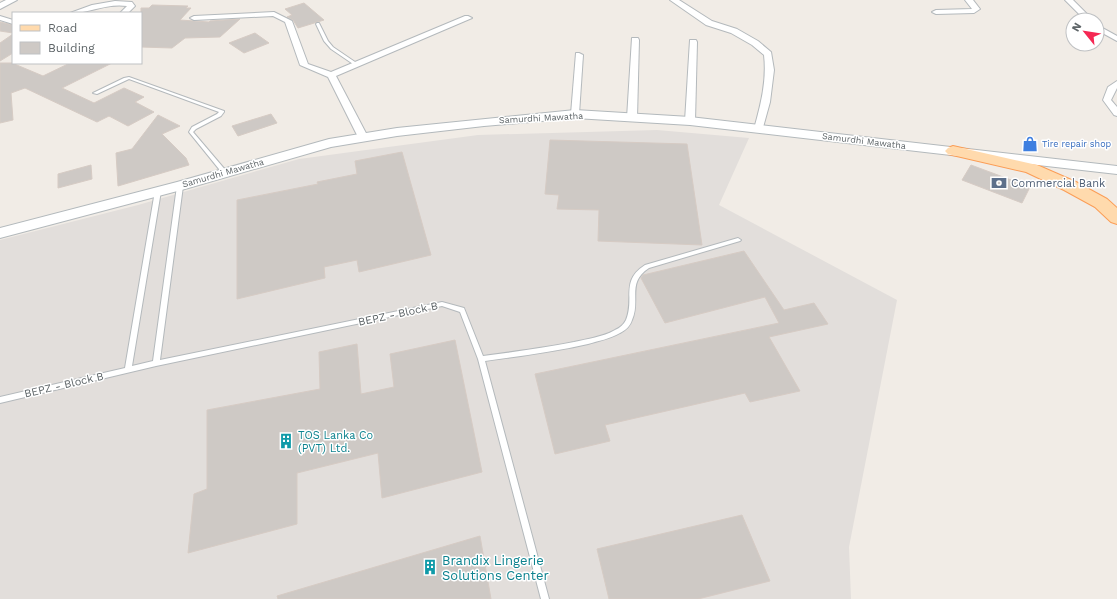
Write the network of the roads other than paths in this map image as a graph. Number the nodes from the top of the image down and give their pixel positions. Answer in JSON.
{"nodes":[{"id":1,"x":13,"y":0,"type":"edge"},
{"id":2,"x":674,"y":0,"type":"edge"},
{"id":3,"x":969,"y":0,"type":"edge"},
{"id":4,"x":1070,"y":0,"type":"edge"},
{"id":5,"x":0,"y":6,"type":"edge"},
{"id":6,"x":77,"y":12,"type":"edge"},
{"id":7,"x":125,"y":12,"type":"edge"},
{"id":8,"x":936,"y":12,"type":"dead end"},
{"id":9,"x":1080,"y":12,"type":"edge"},
{"id":10,"x":0,"y":18,"type":"edge"},
{"id":11,"x":194,"y":18,"type":"dead end"},
{"id":12,"x":468,"y":18,"type":"dead end"},
{"id":13,"x":12,"y":22,"type":"edge"},
{"id":14,"x":318,"y":24,"type":"dead end"},
{"id":15,"x":1105,"y":32,"type":"edge"},
{"id":16,"x":1117,"y":39,"type":"edge"},
{"id":17,"x":635,"y":40,"type":"dead end"},
{"id":18,"x":693,"y":42,"type":"dead end"},
{"id":19,"x":579,"y":55,"type":"dead end"},
{"id":20,"x":356,"y":65,"type":"junction"},
{"id":21,"x":331,"y":75,"type":"junction"},
{"id":22,"x":1117,"y":84,"type":"edge"},
{"id":23,"x":95,"y":93,"type":"dead end"},
{"id":24,"x":1117,"y":113,"type":"edge"},
{"id":25,"x":575,"y":114,"type":"junction"},
{"id":26,"x":632,"y":118,"type":"junction"},
{"id":27,"x":690,"y":121,"type":"junction"},
{"id":28,"x":759,"y":129,"type":"junction"},
{"id":29,"x":363,"y":137,"type":"junction"},
{"id":30,"x":953,"y":151,"type":"junction"},
{"id":31,"x":1117,"y":170,"type":"edge"},
{"id":32,"x":225,"y":173,"type":"junction"},
{"id":33,"x":180,"y":186,"type":"junction"},
{"id":34,"x":158,"y":191,"type":"junction"},
{"id":35,"x":1117,"y":218,"type":"edge"},
{"id":36,"x":0,"y":233,"type":"edge"},
{"id":37,"x":738,"y":240,"type":"dead end"},
{"id":38,"x":481,"y":359,"type":"junction"},
{"id":39,"x":156,"y":363,"type":"junction"},
{"id":40,"x":128,"y":370,"type":"junction"},
{"id":41,"x":0,"y":400,"type":"edge"},
{"id":42,"x":545,"y":599,"type":"edge"}],
"edges":[{"from":1,"to":5,"type":"street"},
{"from":2,"to":28,"type":"street"},
{"from":3,"to":8,"type":"street"},
{"from":4,"to":9,"type":"street"},
{"from":6,"to":7,"type":"street"},
{"from":10,"to":13,"type":"street"},
{"from":11,"to":21,"type":"street"},
{"from":12,"to":20,"type":"street"},
{"from":14,"to":20,"type":"lane"},
{"from":15,"to":16,"type":"street"},
{"from":17,"to":26,"type":"street"},
{"from":18,"to":27,"type":"street"},
{"from":19,"to":25,"type":"street"},
{"from":20,"to":21,"type":"street"},
{"from":21,"to":29,"type":"street"},
{"from":22,"to":24,"type":"street"},
{"from":23,"to":32,"type":"lane"},
{"from":25,"to":26,"type":"main road","name":"Samurdhi Mawatha"},
{"from":25,"to":29,"type":"main road","name":"Samurdhi Mawatha"},
{"from":26,"to":27,"type":"main road","name":"Samurdhi Mawatha"},
{"from":27,"to":28,"type":"main road","name":"Samurdhi Mawatha"},
{"from":28,"to":30,"type":"main road","name":"Samurdhi Mawatha"},
{"from":29,"to":32,"type":"main road","name":"Samurdhi Mawatha"},
{"from":30,"to":31,"type":"main road","name":"Samurdhi Mawatha"},
{"from":30,"to":35,"type":"main road"},
{"from":32,"to":33,"type":"main road","name":"Samurdhi Mawatha"},
{"from":33,"to":34,"type":"main road","name":"Samurdhi Mawatha"},
{"from":33,"to":39,"type":"lane"},
{"from":34,"to":36,"type":"main road","name":"Samurdhi Mawatha"},
{"from":34,"to":40,"type":"lane"},
{"from":37,"to":38,"type":"lane"},
{"from":38,"to":39,"type":"lane","name":"BEPZ - Block B"},
{"from":38,"to":42,"type":"lane","name":"BEPZ - Block B"},
{"from":39,"to":40,"type":"lane","name":"BEPZ - Block B"},
{"from":40,"to":41,"type":"lane","name":"BEPZ - Block B"}]}
